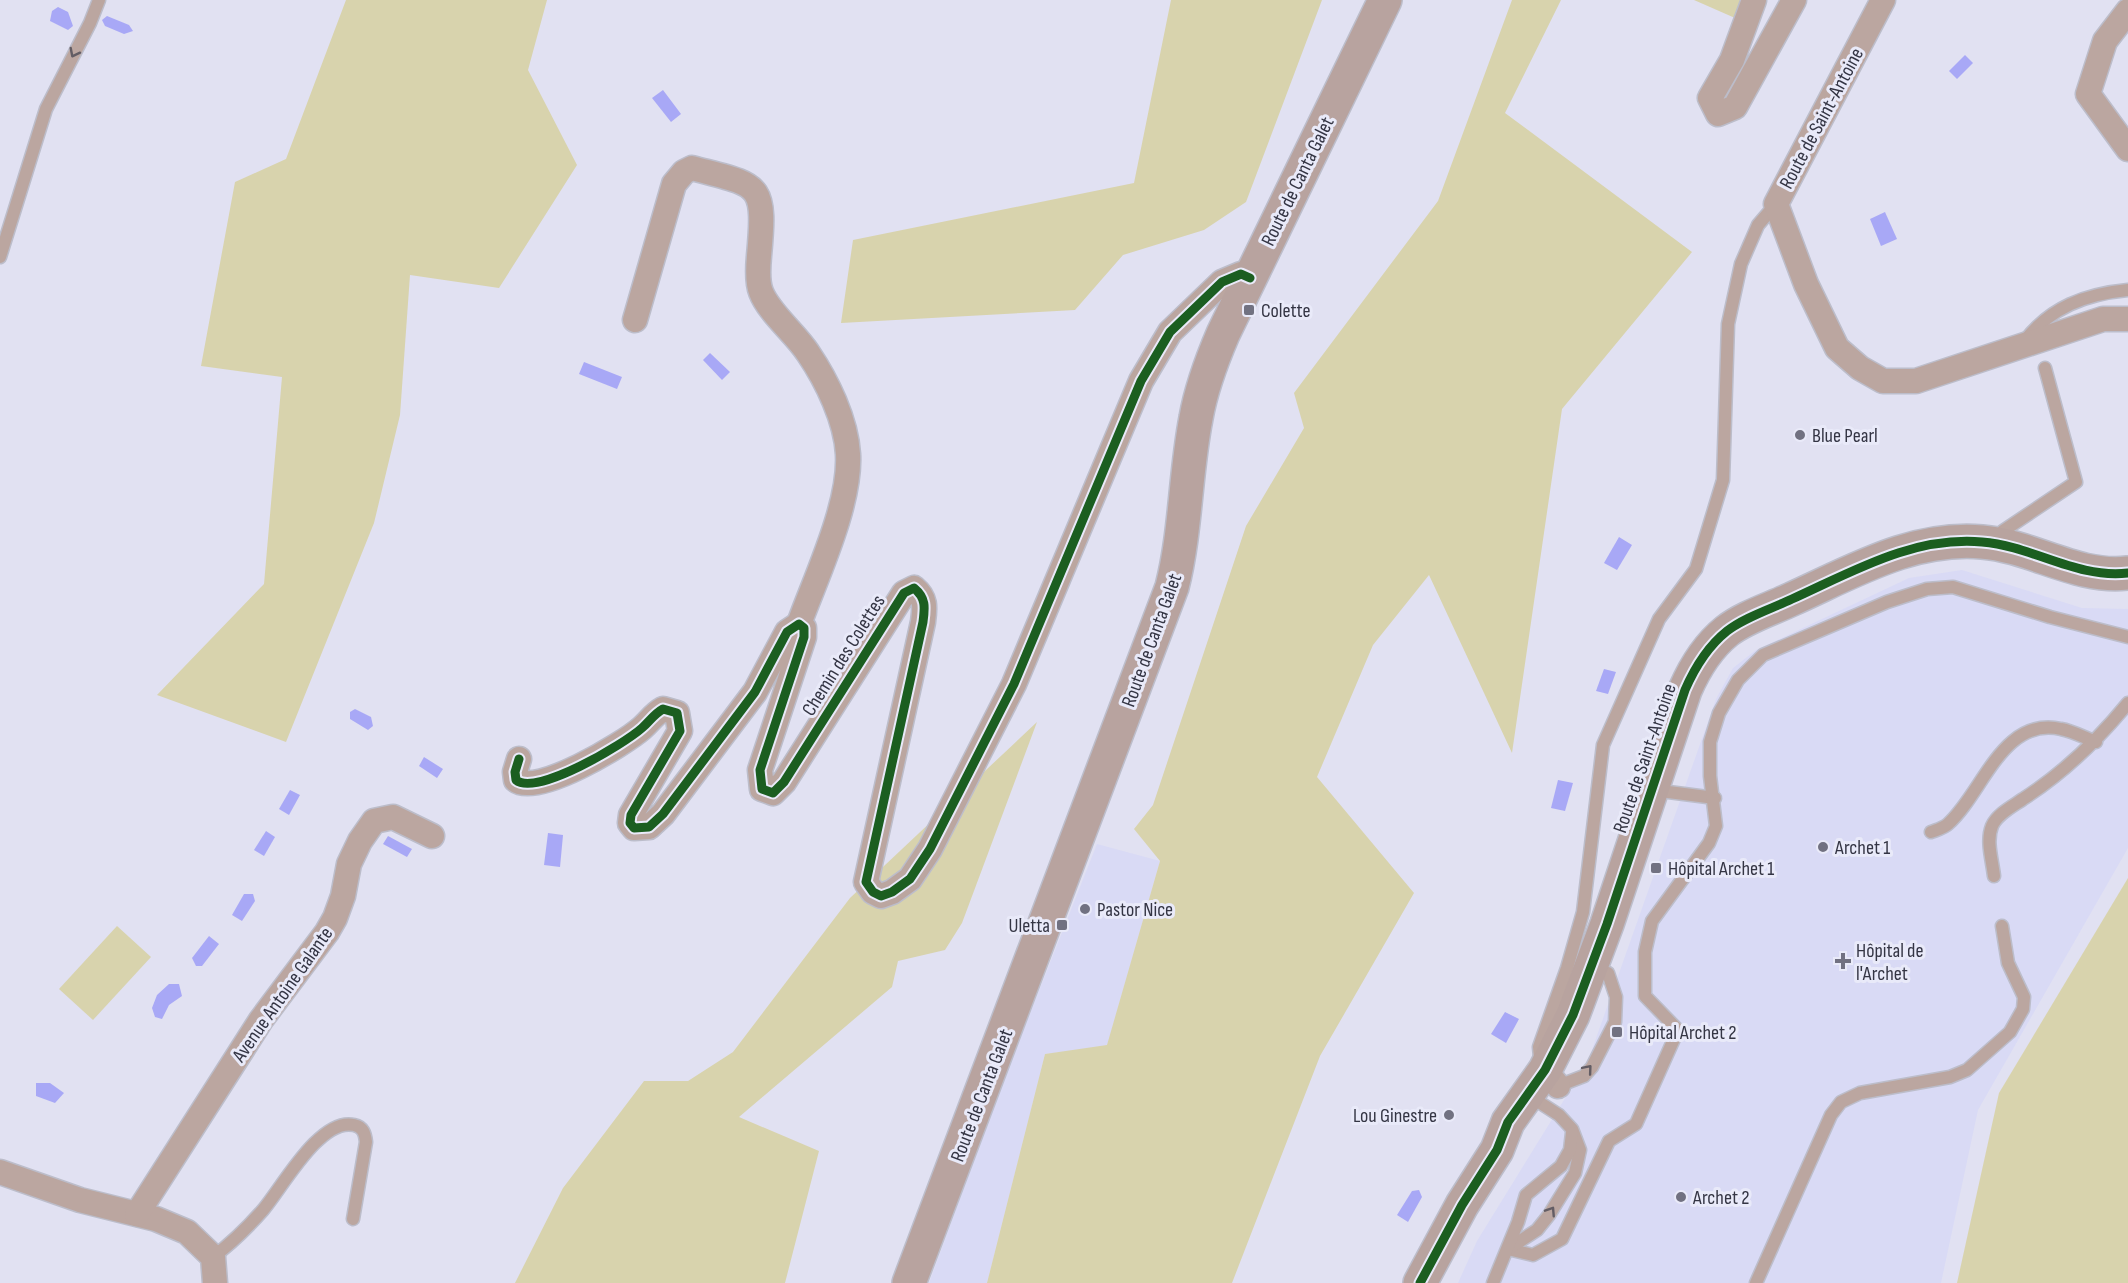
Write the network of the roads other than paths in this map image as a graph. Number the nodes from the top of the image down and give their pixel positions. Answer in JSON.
{"nodes":[{"id":1,"x":99,"y":0,"type":"edge"},
{"id":2,"x":1385,"y":0,"type":"edge"},
{"id":3,"x":1754,"y":0,"type":"edge"},
{"id":4,"x":1794,"y":0,"type":"edge"},
{"id":5,"x":1883,"y":0,"type":"edge"},
{"id":6,"x":2128,"y":11,"type":"edge"},
{"id":7,"x":2128,"y":149,"type":"edge"},
{"id":8,"x":1776,"y":204,"type":"junction"},
{"id":9,"x":0,"y":257,"type":"edge"},
{"id":10,"x":1250,"y":278,"type":"junction"},
{"id":11,"x":2128,"y":290,"type":"edge"},
{"id":12,"x":2128,"y":319,"type":"edge"},
{"id":13,"x":635,"y":320,"type":"dead end"},
{"id":14,"x":2020,"y":348,"type":"junction"},
{"id":15,"x":2045,"y":368,"type":"dead end"},
{"id":16,"x":1995,"y":552,"type":"junction"},
{"id":17,"x":2128,"y":573,"type":"edge"},
{"id":18,"x":2128,"y":592,"type":"edge"},
{"id":19,"x":799,"y":624,"type":"junction"},
{"id":20,"x":2128,"y":637,"type":"edge"},
{"id":21,"x":2128,"y":703,"type":"edge"},
{"id":22,"x":2096,"y":742,"type":"junction"},
{"id":23,"x":519,"y":759,"type":"dead end"},
{"id":24,"x":1660,"y":791,"type":"junction"},
{"id":25,"x":1715,"y":798,"type":"junction"},
{"id":26,"x":1931,"y":832,"type":"dead end"},
{"id":27,"x":432,"y":836,"type":"dead end"},
{"id":28,"x":1994,"y":876,"type":"dead end"},
{"id":29,"x":2002,"y":926,"type":"dead end"},
{"id":30,"x":1543,"y":1089,"type":"junction"},
{"id":31,"x":1572,"y":1129,"type":"junction"},
{"id":32,"x":0,"y":1172,"type":"edge"},
{"id":33,"x":137,"y":1214,"type":"junction"},
{"id":34,"x":353,"y":1219,"type":"dead end"},
{"id":35,"x":1508,"y":1249,"type":"junction"},
{"id":36,"x":213,"y":1257,"type":"junction"},
{"id":37,"x":215,"y":1283,"type":"edge"},
{"id":38,"x":909,"y":1283,"type":"edge"},
{"id":39,"x":1420,"y":1283,"type":"edge"},
{"id":40,"x":1493,"y":1283,"type":"edge"},
{"id":41,"x":1756,"y":1283,"type":"edge"}],
"edges":[{"from":1,"to":9,"type":"lane","one_way":true},
{"from":2,"to":10,"type":"street","name":"Route de Canta Galet"},
{"from":3,"to":4,"type":"street"},
{"from":5,"to":8,"type":"street","name":"Route de Saint-Antoine"},
{"from":6,"to":7,"type":"street"},
{"from":8,"to":14,"type":"street","name":"Route de Saint-Antoine"},
{"from":8,"to":30,"type":"lane"},
{"from":10,"to":19,"type":"street","name":"Chemin des Colettes"},
{"from":10,"to":38,"type":"street","name":"Route de Canta Galet"},
{"from":11,"to":14,"type":"lane"},
{"from":12,"to":14,"type":"street","name":"Route de Saint-Antoine"},
{"from":13,"to":19,"type":"street"},
{"from":15,"to":16,"type":"lane"},
{"from":16,"to":17,"type":"street","name":"Route de Saint-Antoine"},
{"from":16,"to":18,"type":"street","name":"Route de Saint-Antoine"},
{"from":16,"to":24,"type":"street","name":"Route de Saint-Antoine"},
{"from":19,"to":23,"type":"street"},
{"from":20,"to":25,"type":"lane"},
{"from":21,"to":22,"type":"lane"},
{"from":22,"to":26,"type":"lane"},
{"from":22,"to":28,"type":"lane"},
{"from":24,"to":25,"type":"lane"},
{"from":24,"to":30,"type":"street","name":"Route de Saint-Antoine"},
{"from":30,"to":24,"type":"street","name":"Route de Saint-Antoine","one_way":true},
{"from":25,"to":35,"type":"lane"},
{"from":27,"to":33,"type":"street","name":"Avenue Antoine Galante"},
{"from":29,"to":41,"type":"lane"},
{"from":30,"to":31,"type":"lane"},
{"from":30,"to":39,"type":"street","name":"Route de Saint-Antoine"},
{"from":31,"to":35,"type":"lane"},
{"from":35,"to":31,"type":"lane","one_way":true},
{"from":32,"to":33,"type":"street"},
{"from":33,"to":36,"type":"street"},
{"from":34,"to":36,"type":"lane"},
{"from":35,"to":40,"type":"lane"},
{"from":36,"to":37,"type":"street"}]}
